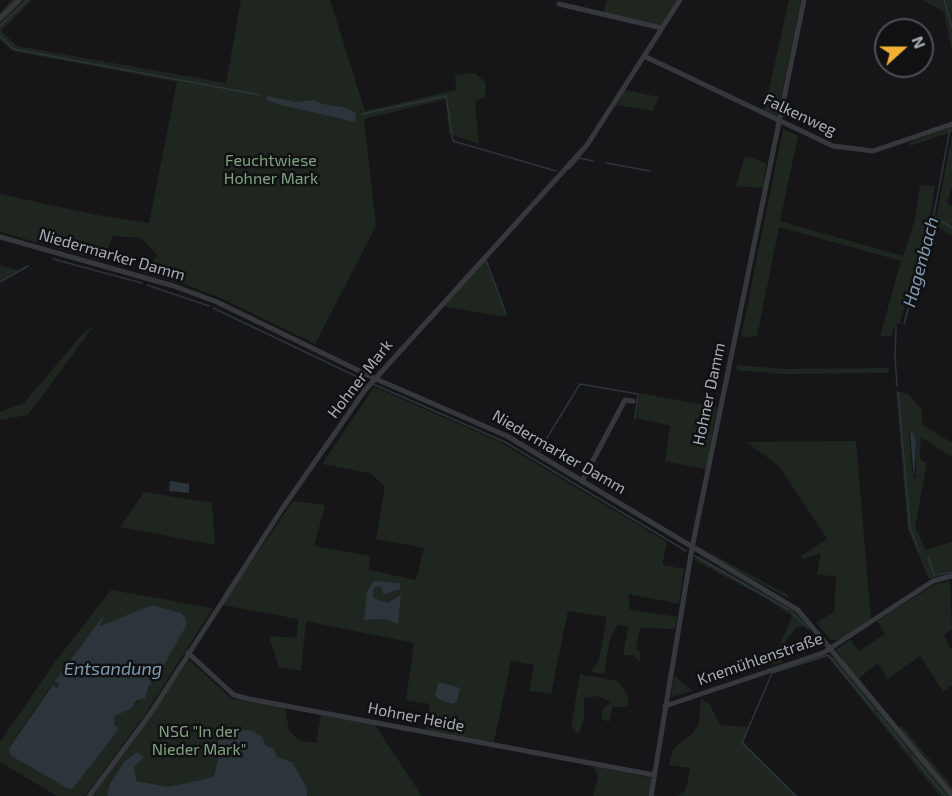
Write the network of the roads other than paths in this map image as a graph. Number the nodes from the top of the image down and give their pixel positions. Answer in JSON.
{"nodes":[{"id":1,"x":19,"y":0,"type":"edge"},
{"id":2,"x":680,"y":0,"type":"edge"},
{"id":3,"x":804,"y":0,"type":"edge"},
{"id":4,"x":559,"y":4,"type":"dead end"},
{"id":5,"x":0,"y":18,"type":"edge"},
{"id":6,"x":662,"y":28,"type":"junction"},
{"id":7,"x":644,"y":56,"type":"junction"},
{"id":8,"x":779,"y":121,"type":"junction"},
{"id":9,"x":952,"y":124,"type":"edge"},
{"id":10,"x":0,"y":237,"type":"edge"},
{"id":11,"x":374,"y":378,"type":"junction"},
{"id":12,"x":633,"y":401,"type":"dead end"},
{"id":13,"x":582,"y":482,"type":"junction"},
{"id":14,"x":692,"y":548,"type":"junction"},
{"id":15,"x":952,"y":576,"type":"edge"},
{"id":16,"x":832,"y":649,"type":"junction"},
{"id":17,"x":188,"y":653,"type":"junction"},
{"id":18,"x":664,"y":706,"type":"junction"},
{"id":19,"x":654,"y":775,"type":"junction"},
{"id":20,"x":952,"y":795,"type":"edge"},
{"id":21,"x":89,"y":796,"type":"edge"},
{"id":22,"x":651,"y":796,"type":"edge"}],
"edges":[{"from":1,"to":5,"type":"street"},
{"from":2,"to":6,"type":"street","name":"Hohner Mark"},
{"from":3,"to":8,"type":"street","name":"Hohner Damm"},
{"from":4,"to":6,"type":"street"},
{"from":6,"to":7,"type":"street","name":"Hohner Mark"},
{"from":7,"to":8,"type":"street","name":"Falkenweg"},
{"from":7,"to":11,"type":"street","name":"Hohner Mark"},
{"from":8,"to":9,"type":"street","name":"Falkenweg"},
{"from":8,"to":14,"type":"street","name":"Hohner Damm"},
{"from":10,"to":11,"type":"street","name":"Niedermarker Damm"},
{"from":11,"to":13,"type":"street","name":"Niedermarker Damm"},
{"from":11,"to":17,"type":"street","name":"Hohner Mark"},
{"from":12,"to":13,"type":"street"},
{"from":13,"to":14,"type":"street","name":"Niedermarker Damm"},
{"from":14,"to":16,"type":"street","name":"Niedermarker Damm"},
{"from":14,"to":18,"type":"street","name":"Hohner Damm"},
{"from":15,"to":16,"type":"street","name":"Knemühlenstraße"},
{"from":16,"to":18,"type":"street","name":"Knemühlenstraße"},
{"from":16,"to":20,"type":"street","name":"Niedermarker Damm"},
{"from":17,"to":19,"type":"street","name":"Hohner Heide"},
{"from":17,"to":21,"type":"street","name":"Hohner Mark"},
{"from":18,"to":19,"type":"street","name":"Hohner Damm"},
{"from":19,"to":22,"type":"street","name":"Hohner Damm"}]}
